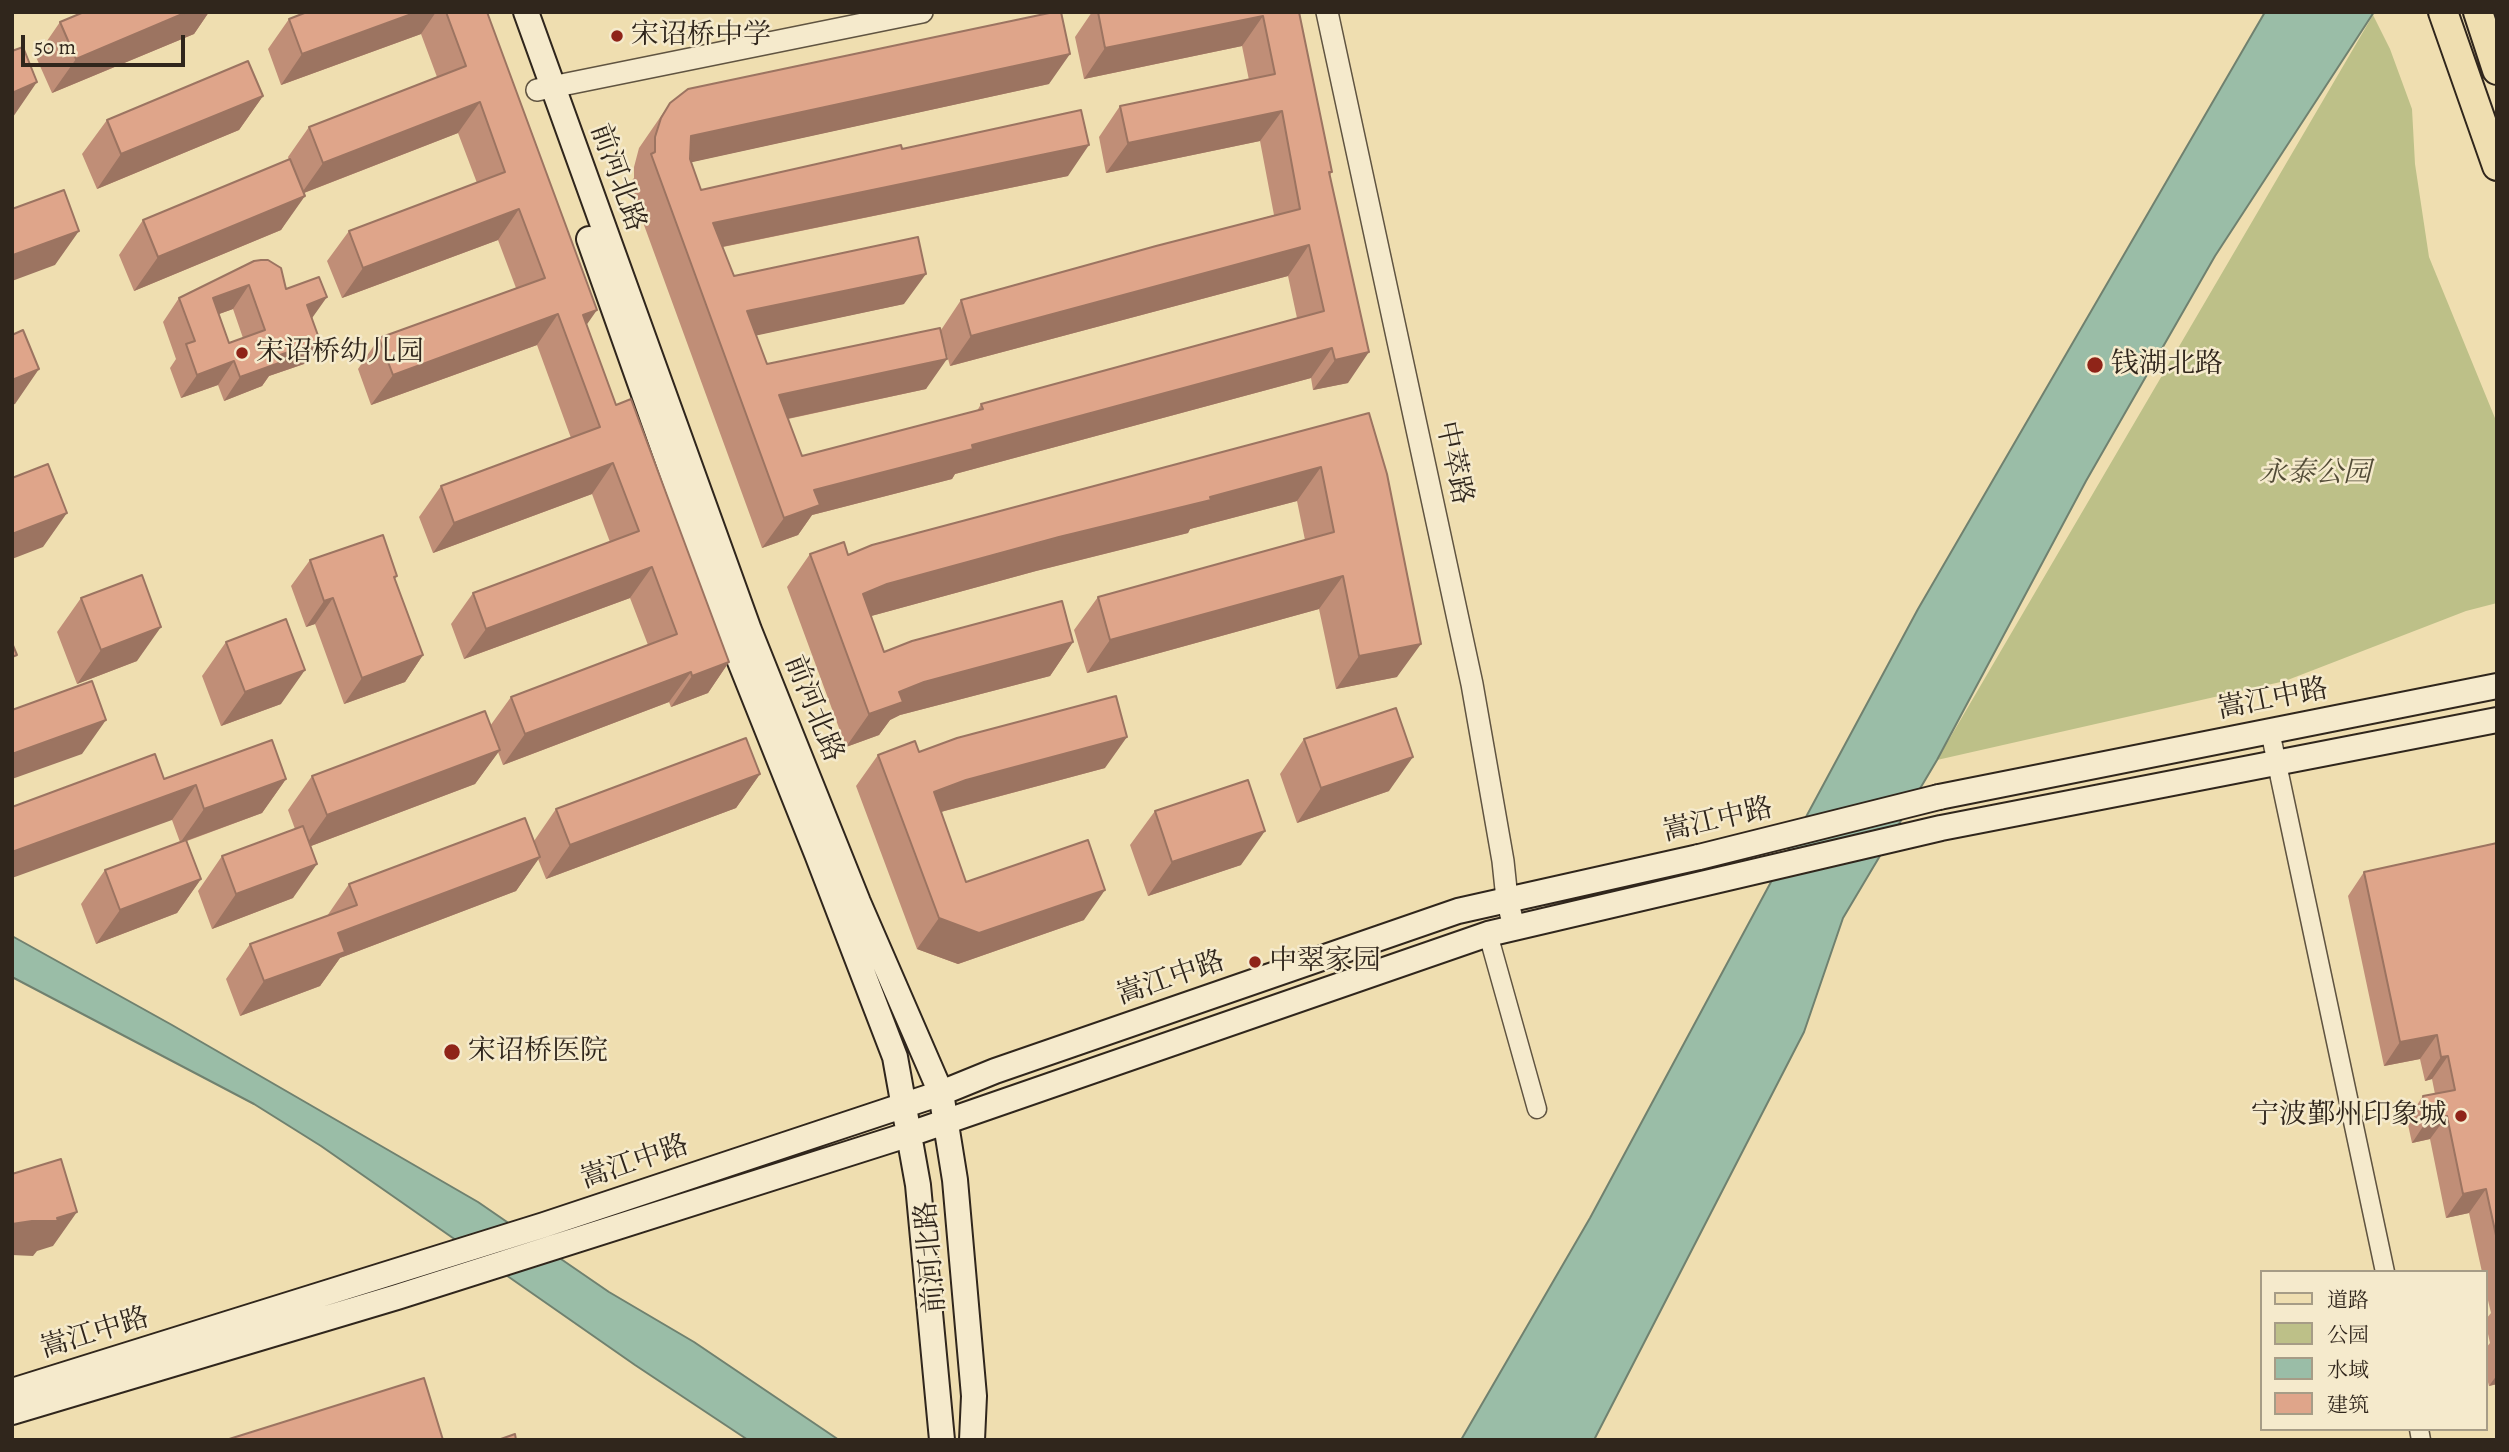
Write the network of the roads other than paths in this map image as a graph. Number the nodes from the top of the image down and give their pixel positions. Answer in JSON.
{"nodes":[{"id":1,"x":509,"y":12,"type":"edge"},
{"id":2,"x":526,"y":12,"type":"edge"},
{"id":3,"x":922,"y":12,"type":"edge"},
{"id":4,"x":1327,"y":12,"type":"edge"},
{"id":5,"x":2443,"y":12,"type":"edge"},
{"id":6,"x":2478,"y":12,"type":"edge"},
{"id":7,"x":2497,"y":70,"type":"edge"},
{"id":8,"x":545,"y":88,"type":"junction"},
{"id":9,"x":2497,"y":166,"type":"edge"},
{"id":10,"x":2497,"y":686,"type":"edge"},
{"id":11,"x":2497,"y":720,"type":"edge"},
{"id":12,"x":2270,"y":731,"type":"junction"},
{"id":13,"x":2277,"y":763,"type":"junction"},
{"id":14,"x":1507,"y":899,"type":"junction"},
{"id":15,"x":1514,"y":927,"type":"junction"},
{"id":16,"x":1488,"y":934,"type":"junction"},
{"id":17,"x":940,"y":1093,"type":"junction"},
{"id":18,"x":905,"y":1103,"type":"junction"},
{"id":19,"x":1536,"y":1109,"type":"dead end"},
{"id":20,"x":945,"y":1122,"type":"junction"},
{"id":21,"x":910,"y":1135,"type":"junction"},
{"id":22,"x":2385,"y":1270,"type":"edge"},
{"id":23,"x":12,"y":1391,"type":"edge"},
{"id":24,"x":12,"y":1412,"type":"edge"},
{"id":25,"x":942,"y":1440,"type":"edge"},
{"id":26,"x":972,"y":1440,"type":"edge"}],
"edges":[{"from":1,"to":8,"type":"main road","name":"前河北路"},
{"from":2,"to":8,"type":"main road","name":"前河北路"},
{"from":3,"to":8,"type":"street"},
{"from":4,"to":14,"type":"street","name":"中萃路"},
{"from":5,"to":9,"type":"main road"},
{"from":6,"to":7,"type":"main road"},
{"from":8,"to":17,"type":"main road","name":"前河北路"},
{"from":8,"to":18,"type":"main road","name":"前河北路"},
{"from":10,"to":12,"type":"main road","name":"嵩江中路"},
{"from":11,"to":13,"type":"main road","name":"嵩江中路"},
{"from":12,"to":13,"type":"street"},
{"from":12,"to":14,"type":"main road","name":"嵩江中路","bridge":true},
{"from":13,"to":15,"type":"main road","name":"嵩江中路"},
{"from":13,"to":22,"type":"street"},
{"from":14,"to":15,"type":"street","name":"中萃路"},
{"from":14,"to":17,"type":"main road","name":"嵩江中路"},
{"from":15,"to":16,"type":"main road","name":"嵩江中路"},
{"from":16,"to":19,"type":"street"},
{"from":16,"to":20,"type":"main road","name":"嵩江中路"},
{"from":17,"to":18,"type":"main road","name":"嵩江中路"},
{"from":17,"to":20,"type":"main road","name":"前河北路"},
{"from":18,"to":21,"type":"main road","name":"前河北路"},
{"from":18,"to":23,"type":"main road","name":"嵩江中路"},
{"from":20,"to":21,"type":"main road","name":"嵩江中路"},
{"from":20,"to":26,"type":"main road","name":"前河北路"},
{"from":21,"to":24,"type":"main road","name":"嵩江中路"},
{"from":21,"to":25,"type":"main road","name":"前河北路"}]}
